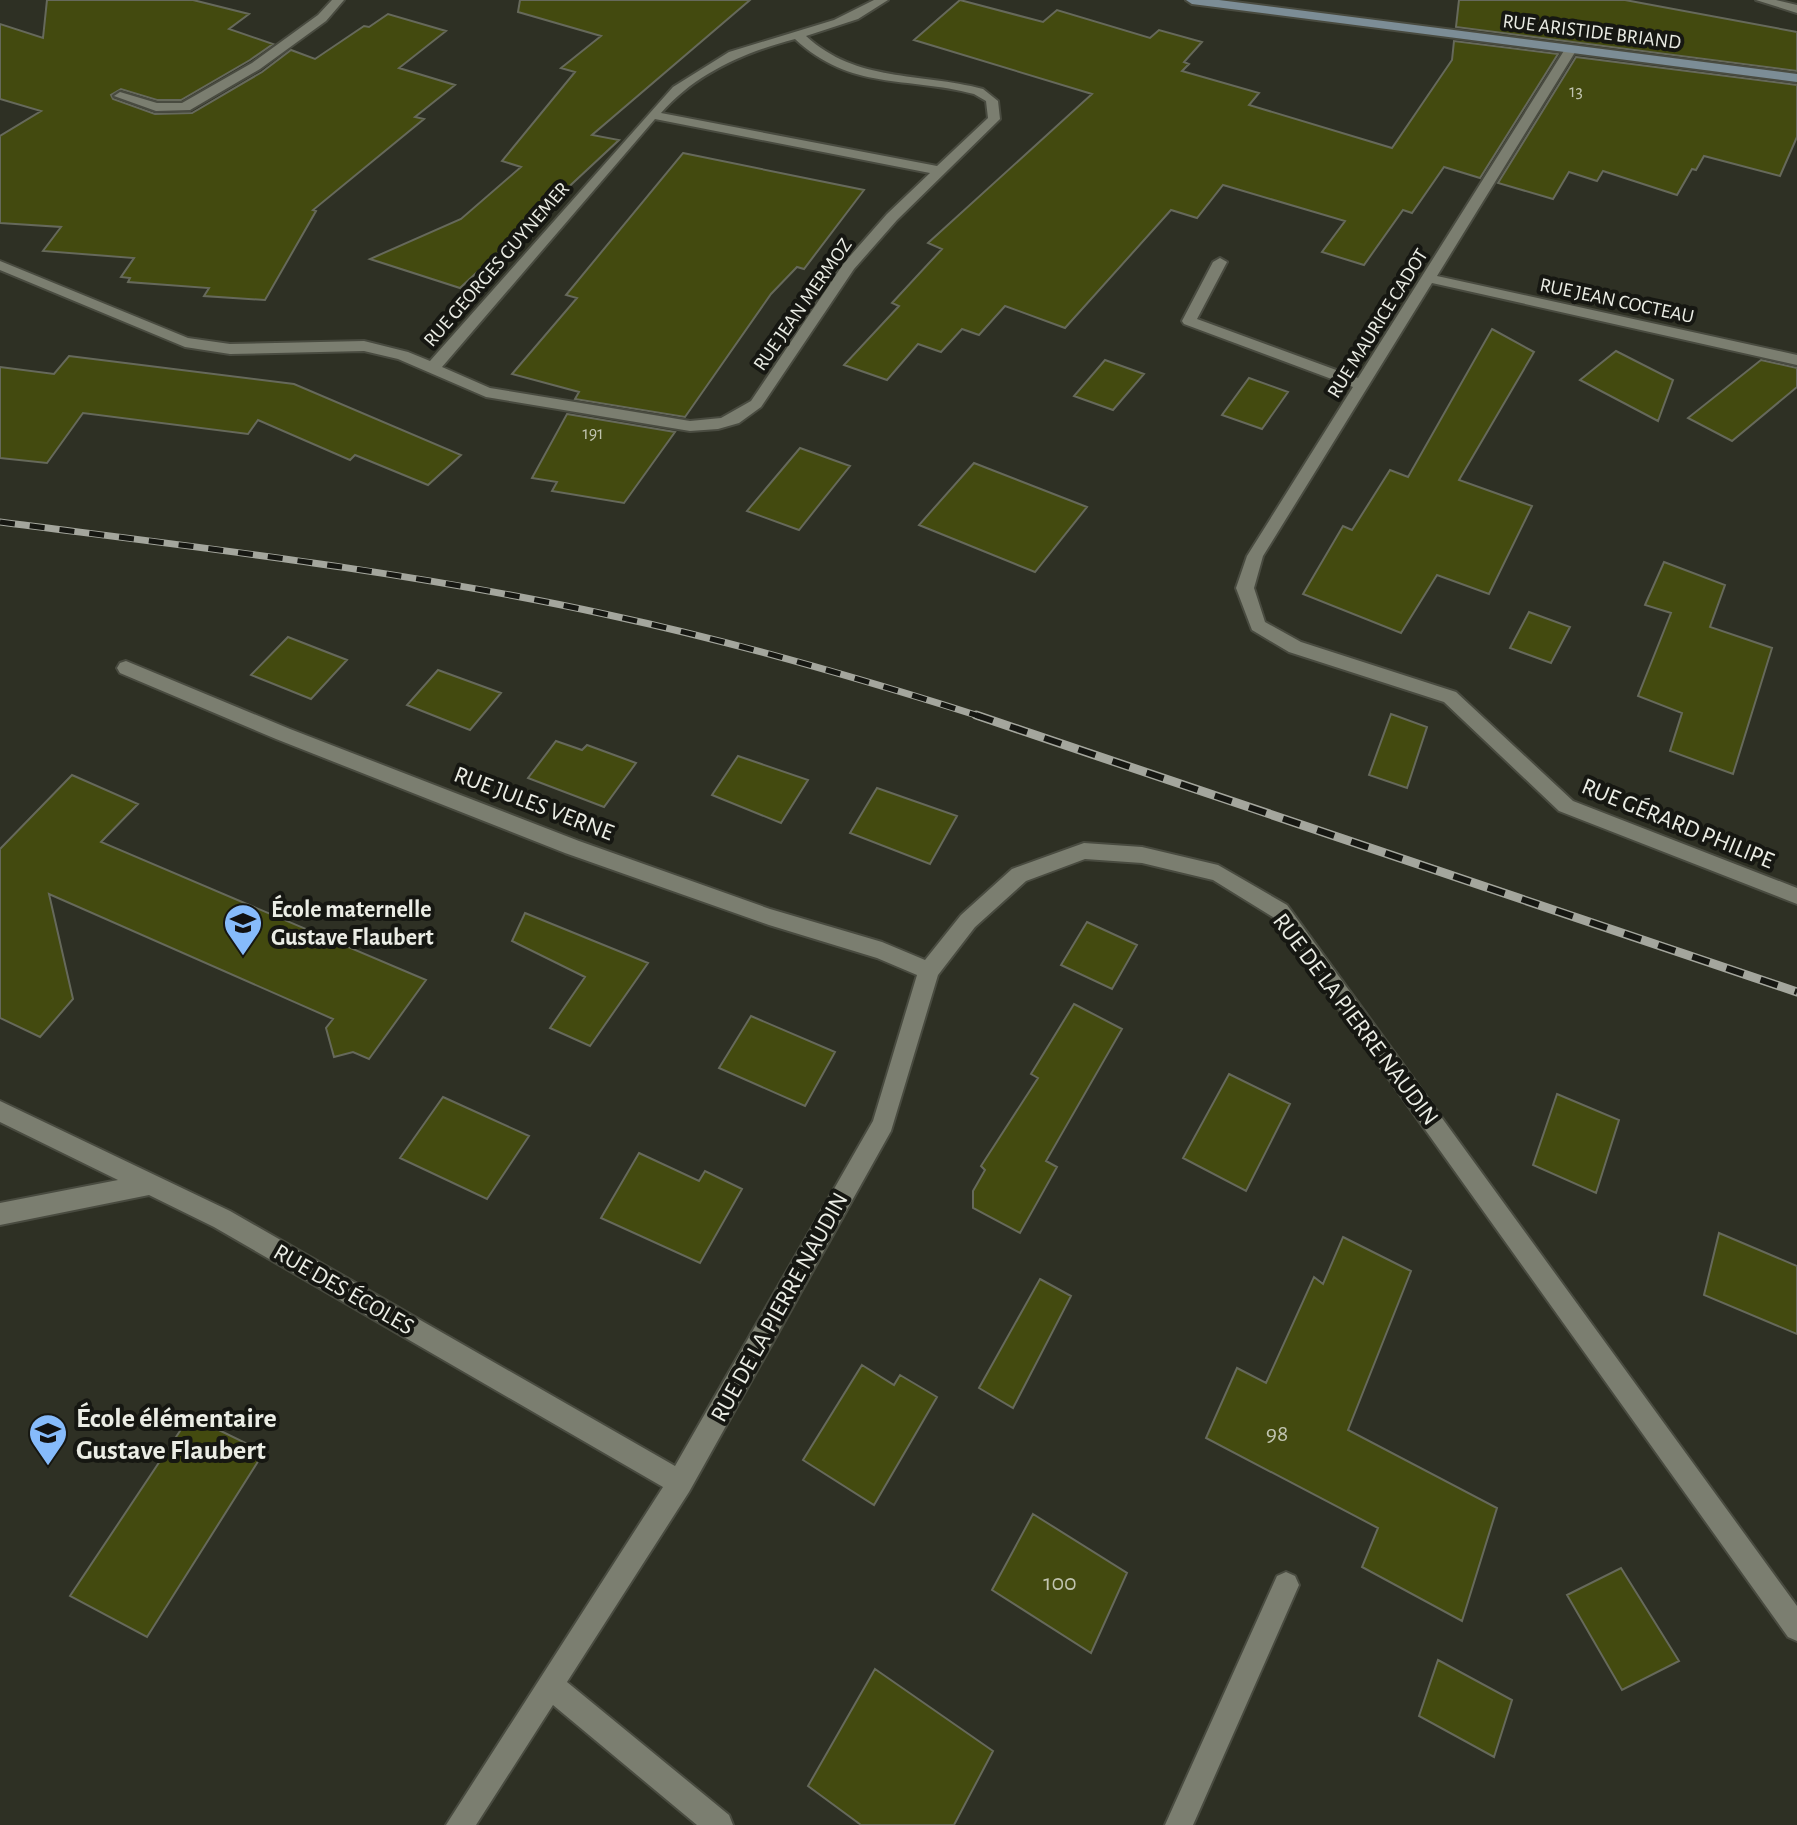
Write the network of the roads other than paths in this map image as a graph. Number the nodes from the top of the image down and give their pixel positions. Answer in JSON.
{"nodes":[{"id":1,"x":338,"y":0,"type":"edge"},
{"id":2,"x":882,"y":0,"type":"edge"},
{"id":3,"x":1192,"y":0,"type":"edge"},
{"id":4,"x":1762,"y":0,"type":"edge"},
{"id":5,"x":1797,"y":9,"type":"edge"},
{"id":6,"x":797,"y":34,"type":"junction"},
{"id":7,"x":1571,"y":49,"type":"junction"},
{"id":8,"x":1797,"y":78,"type":"edge"},
{"id":9,"x":120,"y":96,"type":"dead end"},
{"id":10,"x":652,"y":115,"type":"junction"},
{"id":11,"x":940,"y":171,"type":"junction"},
{"id":12,"x":1220,"y":262,"type":"dead end"},
{"id":13,"x":0,"y":265,"type":"edge"},
{"id":14,"x":1428,"y":278,"type":"junction"},
{"id":15,"x":1797,"y":360,"type":"edge"},
{"id":16,"x":432,"y":368,"type":"junction"},
{"id":17,"x":1362,"y":385,"type":"junction"},
{"id":18,"x":1258,"y":626,"type":"joint"},
{"id":19,"x":126,"y":668,"type":"dead end"},
{"id":20,"x":1797,"y":896,"type":"edge"},
{"id":21,"x":929,"y":971,"type":"junction"},
{"id":22,"x":0,"y":1111,"type":"edge"},
{"id":23,"x":150,"y":1184,"type":"junction"},
{"id":24,"x":0,"y":1214,"type":"edge"},
{"id":25,"x":680,"y":1483,"type":"junction"},
{"id":26,"x":1286,"y":1585,"type":"dead end"},
{"id":27,"x":1797,"y":1628,"type":"edge"},
{"id":28,"x":551,"y":1686,"type":"junction"},
{"id":29,"x":460,"y":1825,"type":"edge"},
{"id":30,"x":719,"y":1825,"type":"edge"},
{"id":31,"x":1179,"y":1825,"type":"edge"}],
"edges":[{"from":1,"to":9,"type":"street"},
{"from":2,"to":6,"type":"street","name":"RUE GEORGES GUYNEMER"},
{"from":3,"to":7,"type":"main road","name":"RUE ARISTIDE BRIAND"},
{"from":4,"to":5,"type":"street"},
{"from":6,"to":10,"type":"street","name":"RUE GEORGES GUYNEMER"},
{"from":6,"to":11,"type":"street","name":"RUE JEAN MERMOZ"},
{"from":7,"to":8,"type":"main road","name":"RUE ARISTIDE BRIAND"},
{"from":7,"to":14,"type":"street","name":"RUE MAURICE CADOT"},
{"from":10,"to":11,"type":"street"},
{"from":10,"to":16,"type":"street","name":"RUE GEORGES GUYNEMER"},
{"from":11,"to":16,"type":"street","name":"RUE JEAN MERMOZ"},
{"from":12,"to":17,"type":"street"},
{"from":13,"to":16,"type":"street","name":"RUE GEORGES GUYNEMER"},
{"from":14,"to":15,"type":"street","name":"RUE JEAN COCTEAU"},
{"from":14,"to":17,"type":"street","name":"RUE MAURICE CADOT"},
{"from":17,"to":18,"type":"street","name":"RUE MAURICE CADOT"},
{"from":18,"to":20,"type":"street","name":"RUE GÉRARD PHILIPE"},
{"from":19,"to":21,"type":"street","name":"RUE JULES VERNE"},
{"from":21,"to":25,"type":"street","name":"RUE DE LA PIERRE NAUDIN"},
{"from":21,"to":27,"type":"street","name":"RUE DE LA PIERRE NAUDIN"},
{"from":22,"to":23,"type":"street","name":"RUE DES ÉCOLES"},
{"from":23,"to":24,"type":"street"},
{"from":23,"to":25,"type":"street","name":"RUE DES ÉCOLES"},
{"from":25,"to":28,"type":"street","name":"RUE DE LA PIERRE NAUDIN"},
{"from":26,"to":31,"type":"street"},
{"from":28,"to":29,"type":"street","name":"RUE DE LA PIERRE NAUDIN"},
{"from":28,"to":30,"type":"street"}]}
